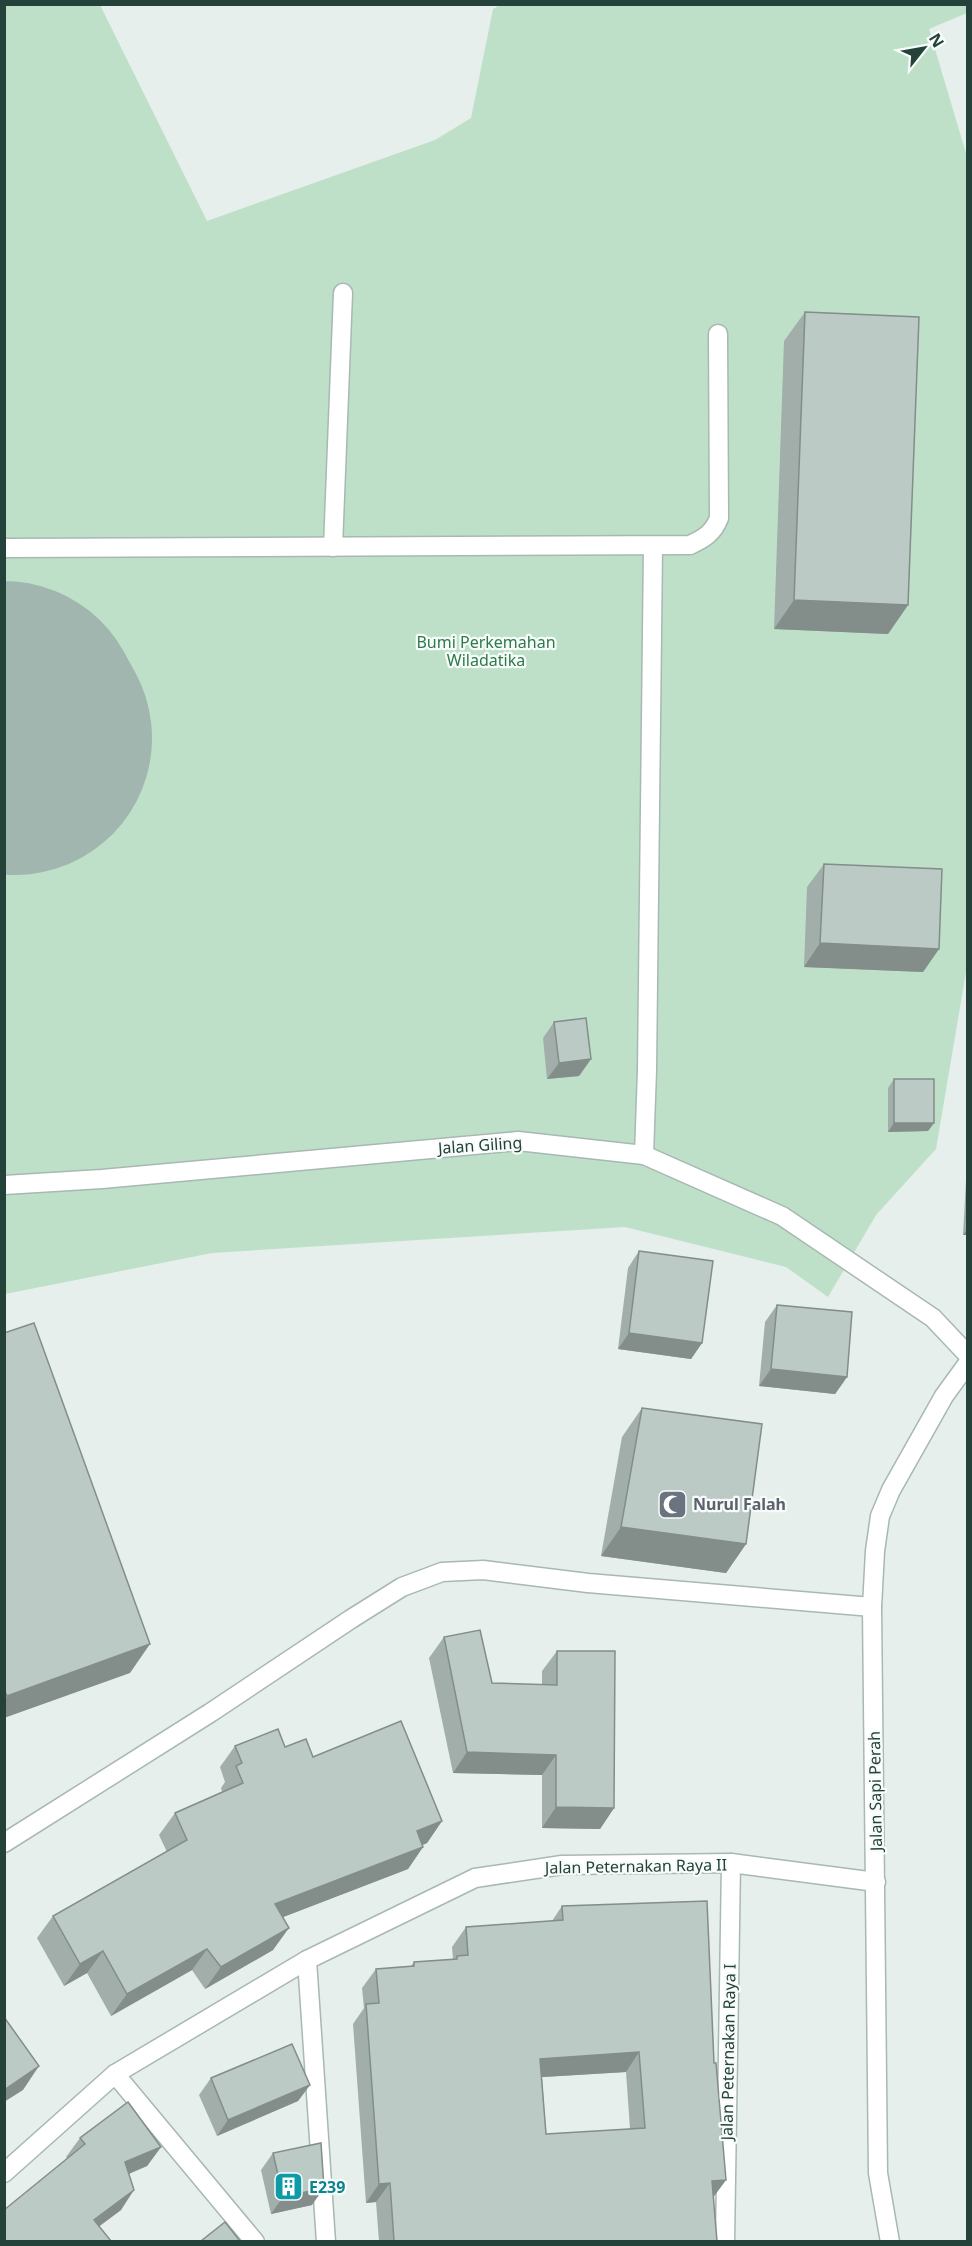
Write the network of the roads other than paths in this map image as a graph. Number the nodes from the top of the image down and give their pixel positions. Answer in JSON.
{"nodes":[{"id":1,"x":343,"y":293,"type":"dead end"},
{"id":2,"x":718,"y":334,"type":"dead end"},
{"id":3,"x":653,"y":546,"type":"junction"},
{"id":4,"x":333,"y":547,"type":"junction"},
{"id":5,"x":4,"y":548,"type":"edge"},
{"id":6,"x":644,"y":1155,"type":"junction"},
{"id":7,"x":4,"y":1185,"type":"edge"},
{"id":8,"x":968,"y":1355,"type":"edge"},
{"id":9,"x":968,"y":1363,"type":"edge"},
{"id":10,"x":872,"y":1607,"type":"junction"},
{"id":11,"x":4,"y":1843,"type":"edge"},
{"id":12,"x":731,"y":1863,"type":"junction"},
{"id":13,"x":876,"y":1882,"type":"junction"},
{"id":14,"x":307,"y":1960,"type":"junction"},
{"id":15,"x":115,"y":2074,"type":"junction"},
{"id":16,"x":4,"y":2173,"type":"edge"},
{"id":17,"x":255,"y":2241,"type":"edge"},
{"id":18,"x":326,"y":2241,"type":"edge"},
{"id":19,"x":725,"y":2241,"type":"edge"},
{"id":20,"x":890,"y":2241,"type":"edge"}],
"edges":[{"from":1,"to":4,"type":"street"},
{"from":2,"to":3,"type":"street"},
{"from":3,"to":4,"type":"street"},
{"from":3,"to":6,"type":"street"},
{"from":4,"to":5,"type":"street"},
{"from":6,"to":7,"type":"street","name":"Jalan Giling"},
{"from":6,"to":8,"type":"street","name":"Jalan Giling"},
{"from":9,"to":10,"type":"street","name":"Jalan Sapi Perah"},
{"from":10,"to":11,"type":"street"},
{"from":10,"to":13,"type":"street","name":"Jalan Sapi Perah"},
{"from":12,"to":13,"type":"street","name":"Jalan Peternakan Raya II"},
{"from":12,"to":14,"type":"street","name":"Jalan Peternakan Raya II"},
{"from":12,"to":19,"type":"street","name":"Jalan Peternakan Raya I"},
{"from":13,"to":20,"type":"street","name":"Jalan Sapi Perah"},
{"from":14,"to":15,"type":"street","name":"Jalan Peternakan Raya II"},
{"from":14,"to":18,"type":"street"},
{"from":15,"to":16,"type":"street","name":"Jalan Peternakan Raya II"},
{"from":15,"to":17,"type":"street"}]}
